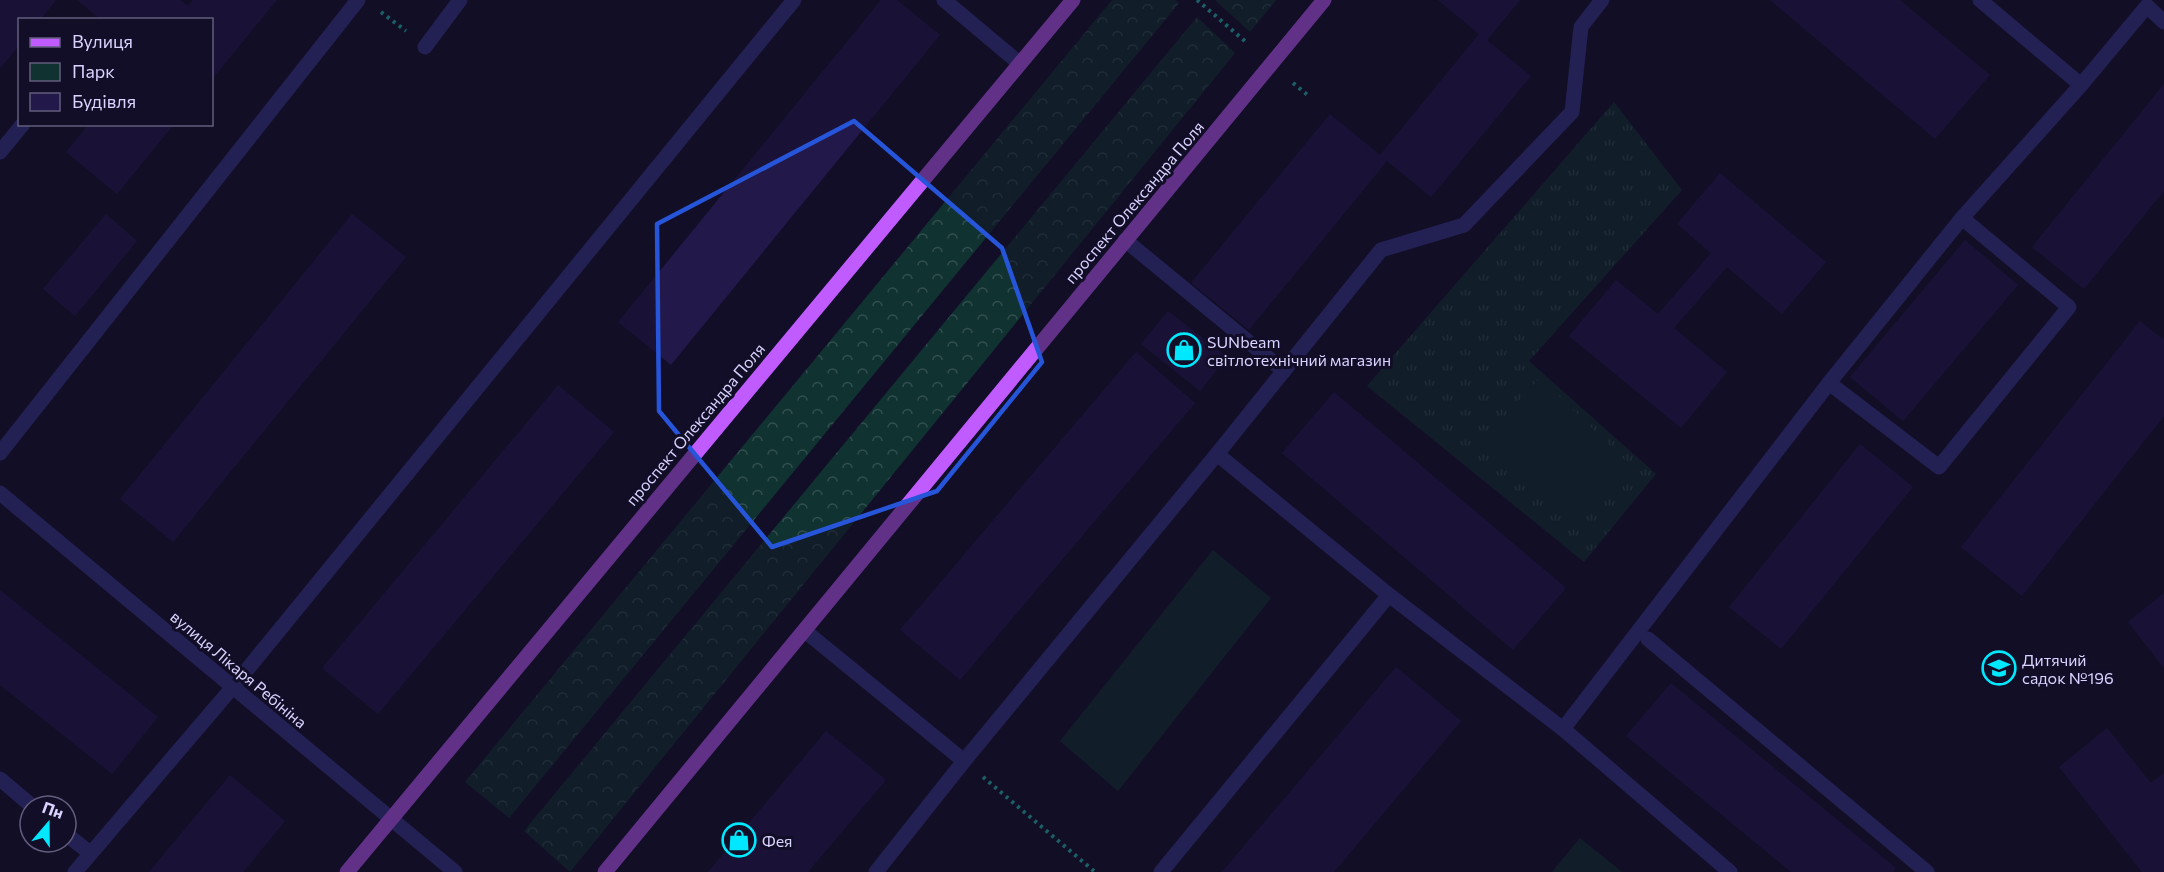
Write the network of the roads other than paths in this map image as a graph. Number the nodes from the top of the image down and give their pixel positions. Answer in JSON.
{"nodes":[{"id":1,"x":358,"y":0,"type":"edge"},
{"id":2,"x":460,"y":0,"type":"edge"},
{"id":3,"x":794,"y":0,"type":"edge"},
{"id":4,"x":944,"y":0,"type":"edge"},
{"id":5,"x":1073,"y":0,"type":"edge"},
{"id":6,"x":1324,"y":0,"type":"edge"},
{"id":7,"x":1602,"y":0,"type":"edge"},
{"id":8,"x":1980,"y":0,"type":"edge"},
{"id":9,"x":2149,"y":3,"type":"edge"},
{"id":10,"x":2164,"y":22,"type":"edge"},
{"id":11,"x":425,"y":47,"type":"road end"},
{"id":12,"x":1019,"y":63,"type":"junction"},
{"id":13,"x":2081,"y":85,"type":"junction"},
{"id":14,"x":21,"y":126,"type":"edge"},
{"id":15,"x":0,"y":153,"type":"edge"},
{"id":16,"x":1962,"y":218,"type":"junction"},
{"id":17,"x":1125,"y":240,"type":"junction"},
{"id":18,"x":1284,"y":371,"type":"junction"},
{"id":19,"x":1829,"y":383,"type":"junction"},
{"id":20,"x":0,"y":453,"type":"edge"},
{"id":21,"x":1217,"y":454,"type":"junction"},
{"id":22,"x":0,"y":493,"type":"edge"},
{"id":23,"x":1389,"y":595,"type":"junction"},
{"id":24,"x":805,"y":631,"type":"junction"},
{"id":25,"x":1648,"y":639,"type":"dead end"},
{"id":26,"x":232,"y":688,"type":"junction"},
{"id":27,"x":1563,"y":729,"type":"junction"},
{"id":28,"x":964,"y":761,"type":"junction"},
{"id":29,"x":0,"y":779,"type":"edge"},
{"id":30,"x":18,"y":794,"type":"edge"},
{"id":31,"x":391,"y":818,"type":"junction"},
{"id":32,"x":78,"y":844,"type":"edge"},
{"id":33,"x":90,"y":853,"type":"junction"},
{"id":34,"x":75,"y":872,"type":"edge"},
{"id":35,"x":347,"y":872,"type":"edge"},
{"id":36,"x":455,"y":872,"type":"edge"},
{"id":37,"x":605,"y":872,"type":"edge"},
{"id":38,"x":876,"y":872,"type":"edge"},
{"id":39,"x":1161,"y":872,"type":"edge"},
{"id":40,"x":1730,"y":872,"type":"edge"},
{"id":41,"x":1927,"y":872,"type":"edge"}],
"edges":[{"from":1,"to":20,"type":"street"},
{"from":2,"to":11,"type":"street"},
{"from":3,"to":26,"type":"street"},
{"from":4,"to":12,"type":"street"},
{"from":5,"to":12,"type":"main road","name":"проспект Олександра Поля"},
{"from":6,"to":17,"type":"main road","name":"проспект Олександра Поля"},
{"from":7,"to":18,"type":"street"},
{"from":8,"to":13,"type":"street"},
{"from":9,"to":10,"type":"street"},
{"from":9,"to":13,"type":"street"},
{"from":12,"to":31,"type":"main road","name":"проспект Олександра Поля"},
{"from":13,"to":16,"type":"street"},
{"from":14,"to":15,"type":"street"},
{"from":16,"to":19,"type":"street"},
{"from":16,"to":19,"type":"street"},
{"from":17,"to":18,"type":"street"},
{"from":17,"to":24,"type":"main road","name":"проспект Олександра Поля"},
{"from":18,"to":21,"type":"street"},
{"from":19,"to":27,"type":"street"},
{"from":21,"to":23,"type":"street"},
{"from":21,"to":28,"type":"street"},
{"from":22,"to":26,"type":"street","name":"вулиця Лікаря Ребініна"},
{"from":23,"to":27,"type":"street"},
{"from":23,"to":39,"type":"street"},
{"from":24,"to":28,"type":"street"},
{"from":24,"to":37,"type":"main road","name":"проспект Олександра Поля"},
{"from":25,"to":41,"type":"street"},
{"from":26,"to":31,"type":"street","name":"вулиця Лікаря Ребініна"},
{"from":26,"to":33,"type":"street"},
{"from":27,"to":40,"type":"street"},
{"from":28,"to":38,"type":"street"},
{"from":29,"to":30,"type":"street"},
{"from":31,"to":35,"type":"main road","name":"проспект Олександра Поля"},
{"from":31,"to":36,"type":"street","name":"вулиця Лікаря Ребініна"},
{"from":32,"to":33,"type":"street"},
{"from":33,"to":34,"type":"street"}]}
